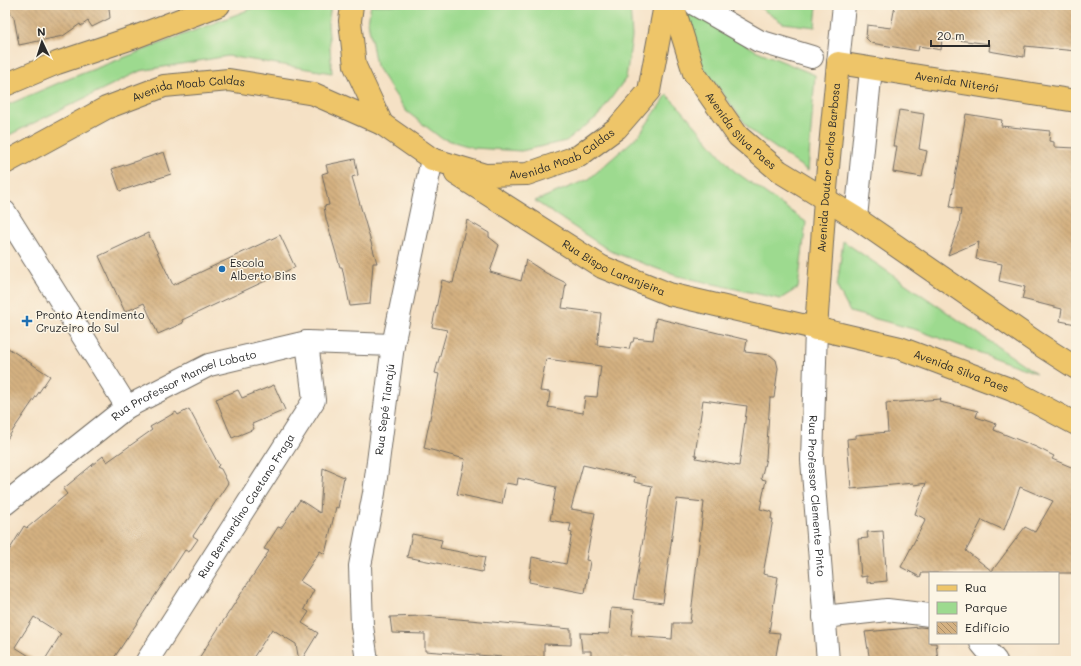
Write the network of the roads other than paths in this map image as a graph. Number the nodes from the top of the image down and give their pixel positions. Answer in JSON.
{"nodes":[{"id":1,"x":219,"y":5,"type":"edge"},
{"id":2,"x":352,"y":5,"type":"edge"},
{"id":3,"x":665,"y":5,"type":"edge"},
{"id":4,"x":672,"y":5,"type":"edge"},
{"id":5,"x":696,"y":5,"type":"edge"},
{"id":6,"x":844,"y":5,"type":"edge"},
{"id":7,"x":812,"y":57,"type":"dead end"},
{"id":8,"x":838,"y":63,"type":"junction"},
{"id":9,"x":871,"y":68,"type":"junction"},
{"id":10,"x":5,"y":85,"type":"edge"},
{"id":11,"x":1076,"y":101,"type":"edge"},
{"id":12,"x":382,"y":124,"type":"junction"},
{"id":13,"x":432,"y":160,"type":"junction"},
{"id":14,"x":5,"y":163,"type":"edge"},
{"id":15,"x":825,"y":199,"type":"junction"},
{"id":16,"x":5,"y":212,"type":"edge"},
{"id":17,"x":856,"y":218,"type":"junction"},
{"id":18,"x":816,"y":329,"type":"junction"},
{"id":19,"x":307,"y":342,"type":"junction"},
{"id":20,"x":393,"y":345,"type":"junction"},
{"id":21,"x":1076,"y":368,"type":"edge"},
{"id":22,"x":126,"y":407,"type":"junction"},
{"id":23,"x":1076,"y":424,"type":"edge"},
{"id":24,"x":5,"y":504,"type":"edge"},
{"id":25,"x":929,"y":615,"type":"edge"},
{"id":26,"x":824,"y":617,"type":"junction"},
{"id":27,"x":981,"y":644,"type":"edge"},
{"id":28,"x":147,"y":661,"type":"edge"},
{"id":29,"x":367,"y":661,"type":"edge"},
{"id":30,"x":828,"y":661,"type":"edge"},
{"id":31,"x":996,"y":661,"type":"edge"}],
"edges":[{"from":1,"to":10,"type":"main road"},
{"from":2,"to":12,"type":"main road","name":"Avenida Moab Caldas"},
{"from":3,"to":13,"type":"main road","name":"Avenida Moab Caldas"},
{"from":4,"to":15,"type":"main road","name":"Avenida Silva Paes"},
{"from":5,"to":7,"type":"street"},
{"from":6,"to":8,"type":"street","name":"Avenida Doutor Carlos Barbosa"},
{"from":8,"to":9,"type":"main road","name":"Avenida Niterói"},
{"from":8,"to":15,"type":"main road","name":"Avenida Doutor Carlos Barbosa"},
{"from":9,"to":11,"type":"main road","name":"Avenida Niterói"},
{"from":9,"to":17,"type":"street"},
{"from":12,"to":13,"type":"main road","name":"Avenida Moab Caldas"},
{"from":12,"to":14,"type":"main road","name":"Avenida Moab Caldas"},
{"from":13,"to":18,"type":"main road","name":"Rua Bispo Laranjeira"},
{"from":13,"to":20,"type":"street","name":"Rua Sepé Tiarajú"},
{"from":15,"to":17,"type":"main road","name":"Avenida Silva Paes"},
{"from":15,"to":18,"type":"main road","name":"Avenida Doutor Carlos Barbosa"},
{"from":16,"to":22,"type":"street"},
{"from":17,"to":21,"type":"main road","name":"Avenida Silva Paes"},
{"from":18,"to":23,"type":"main road","name":"Avenida Silva Paes"},
{"from":18,"to":26,"type":"street","name":"Rua Professor Clemente Pinto"},
{"from":19,"to":20,"type":"street","name":"Rua Professor Manoel Lobato"},
{"from":19,"to":22,"type":"street","name":"Rua Professor Manoel Lobato"},
{"from":19,"to":28,"type":"street","name":"Rua Bernardino Caetano Fraga"},
{"from":20,"to":29,"type":"street","name":"Rua Sepé Tiarajú"},
{"from":22,"to":24,"type":"street","name":"Rua Professor Manoel Lobato"},
{"from":25,"to":26,"type":"street"},
{"from":26,"to":30,"type":"street","name":"Rua Professor Clemente Pinto"},
{"from":27,"to":31,"type":"street"}]}
